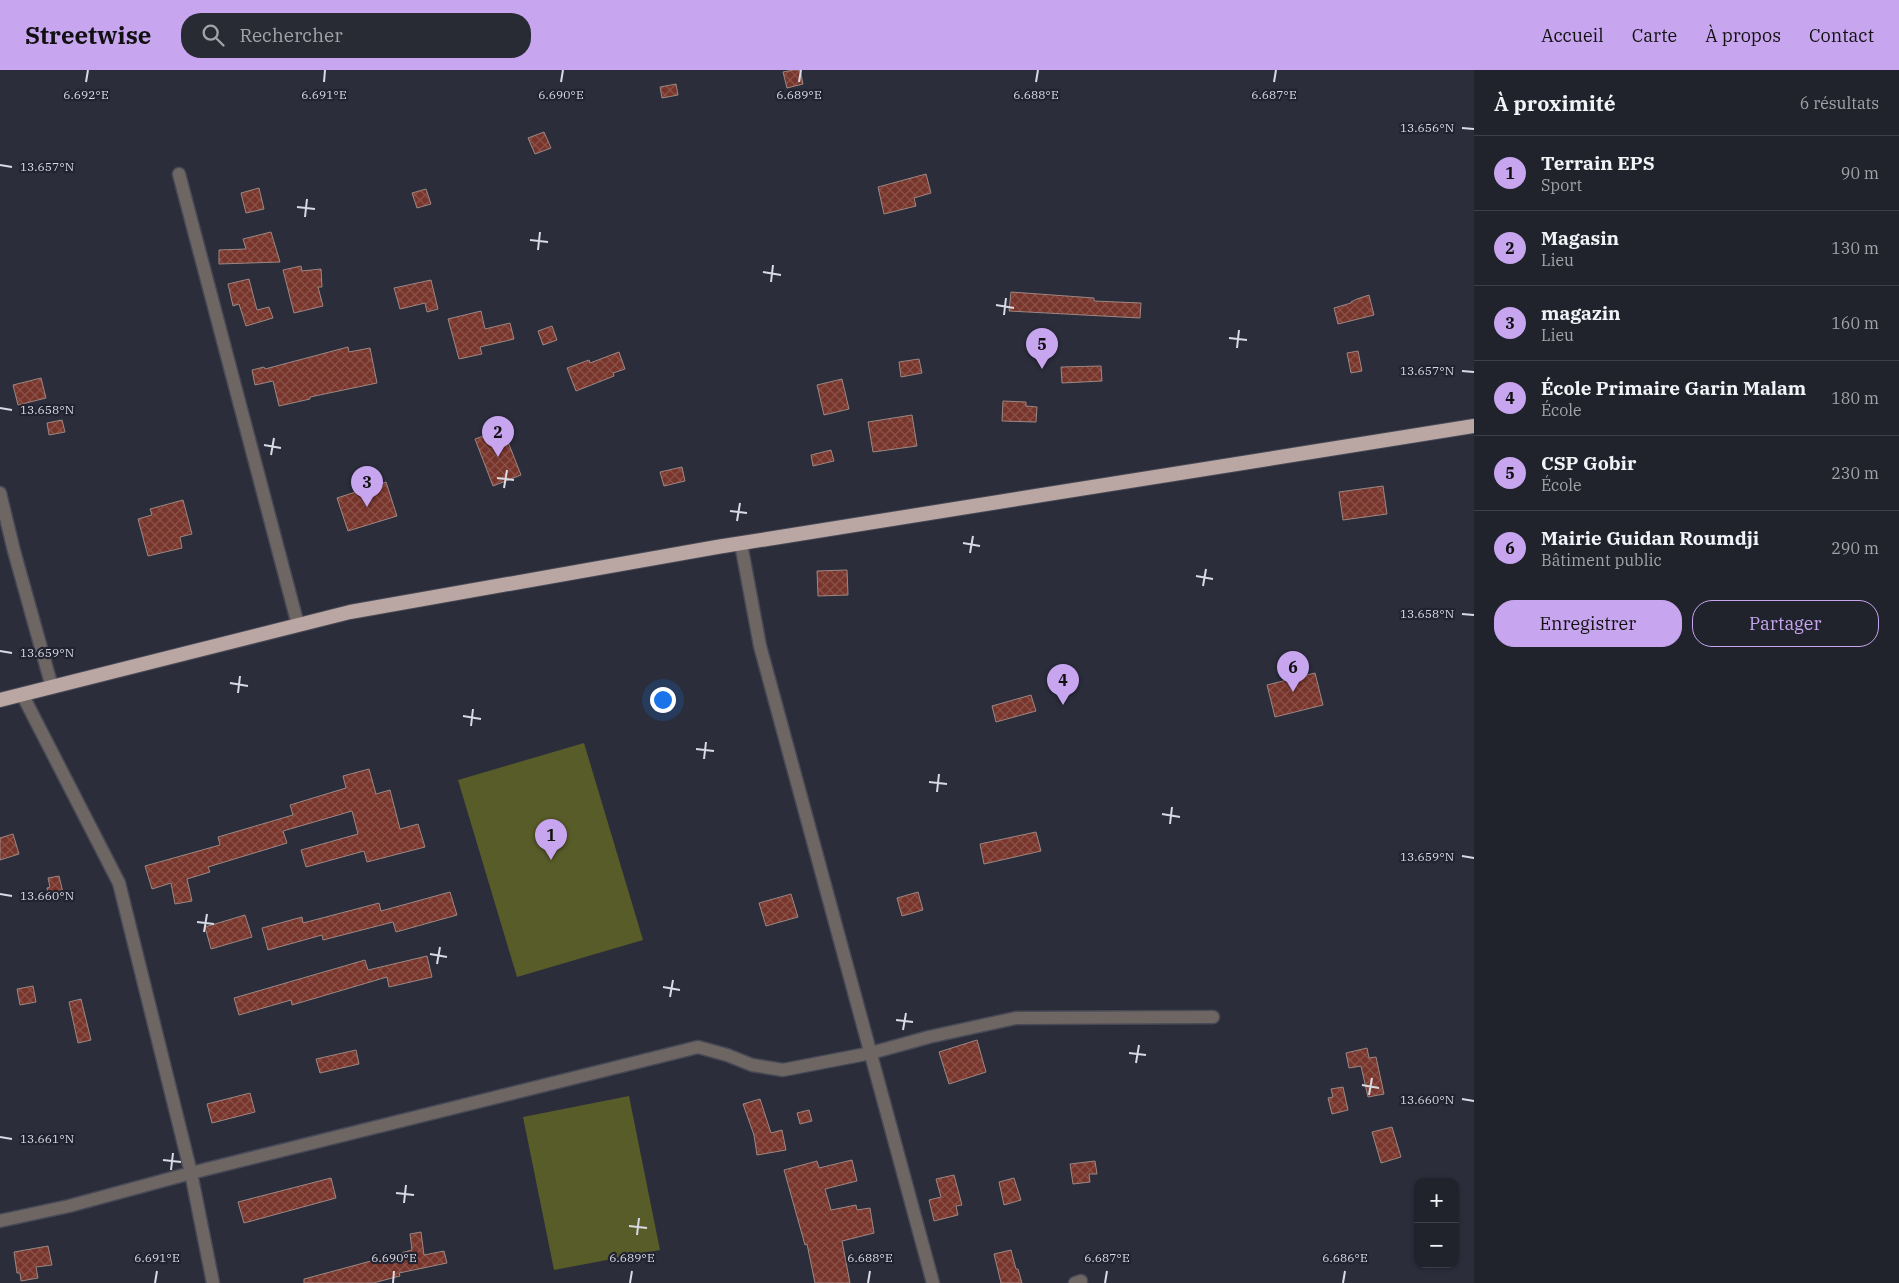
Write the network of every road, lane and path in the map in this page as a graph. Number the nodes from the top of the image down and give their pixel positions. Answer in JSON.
{"nodes":[{"id":1,"x":179,"y":174,"type":"dead end"},
{"id":2,"x":1474,"y":426,"type":"edge"},
{"id":3,"x":0,"y":493,"type":"edge"},
{"id":4,"x":741,"y":544,"type":"junction"},
{"id":5,"x":298,"y":625,"type":"junction"},
{"id":6,"x":52,"y":687,"type":"junction"},
{"id":7,"x":22,"y":694,"type":"junction"},
{"id":8,"x":0,"y":700,"type":"edge"},
{"id":9,"x":1213,"y":1018,"type":"dead end"},
{"id":10,"x":871,"y":1052,"type":"junction"},
{"id":11,"x":191,"y":1173,"type":"junction"},
{"id":12,"x":0,"y":1221,"type":"edge"},
{"id":13,"x":213,"y":1283,"type":"edge"},
{"id":14,"x":933,"y":1283,"type":"edge"}],
"edges":[{"from":1,"to":5,"type":"street"},
{"from":2,"to":4,"type":"highway"},
{"from":3,"to":6,"type":"street"},
{"from":4,"to":5,"type":"highway"},
{"from":4,"to":10,"type":"street"},
{"from":5,"to":6,"type":"highway"},
{"from":6,"to":7,"type":"highway"},
{"from":7,"to":8,"type":"highway"},
{"from":7,"to":11,"type":"street"},
{"from":9,"to":10,"type":"street"},
{"from":10,"to":11,"type":"street"},
{"from":10,"to":14,"type":"street"},
{"from":11,"to":12,"type":"street"},
{"from":11,"to":13,"type":"street"}]}
